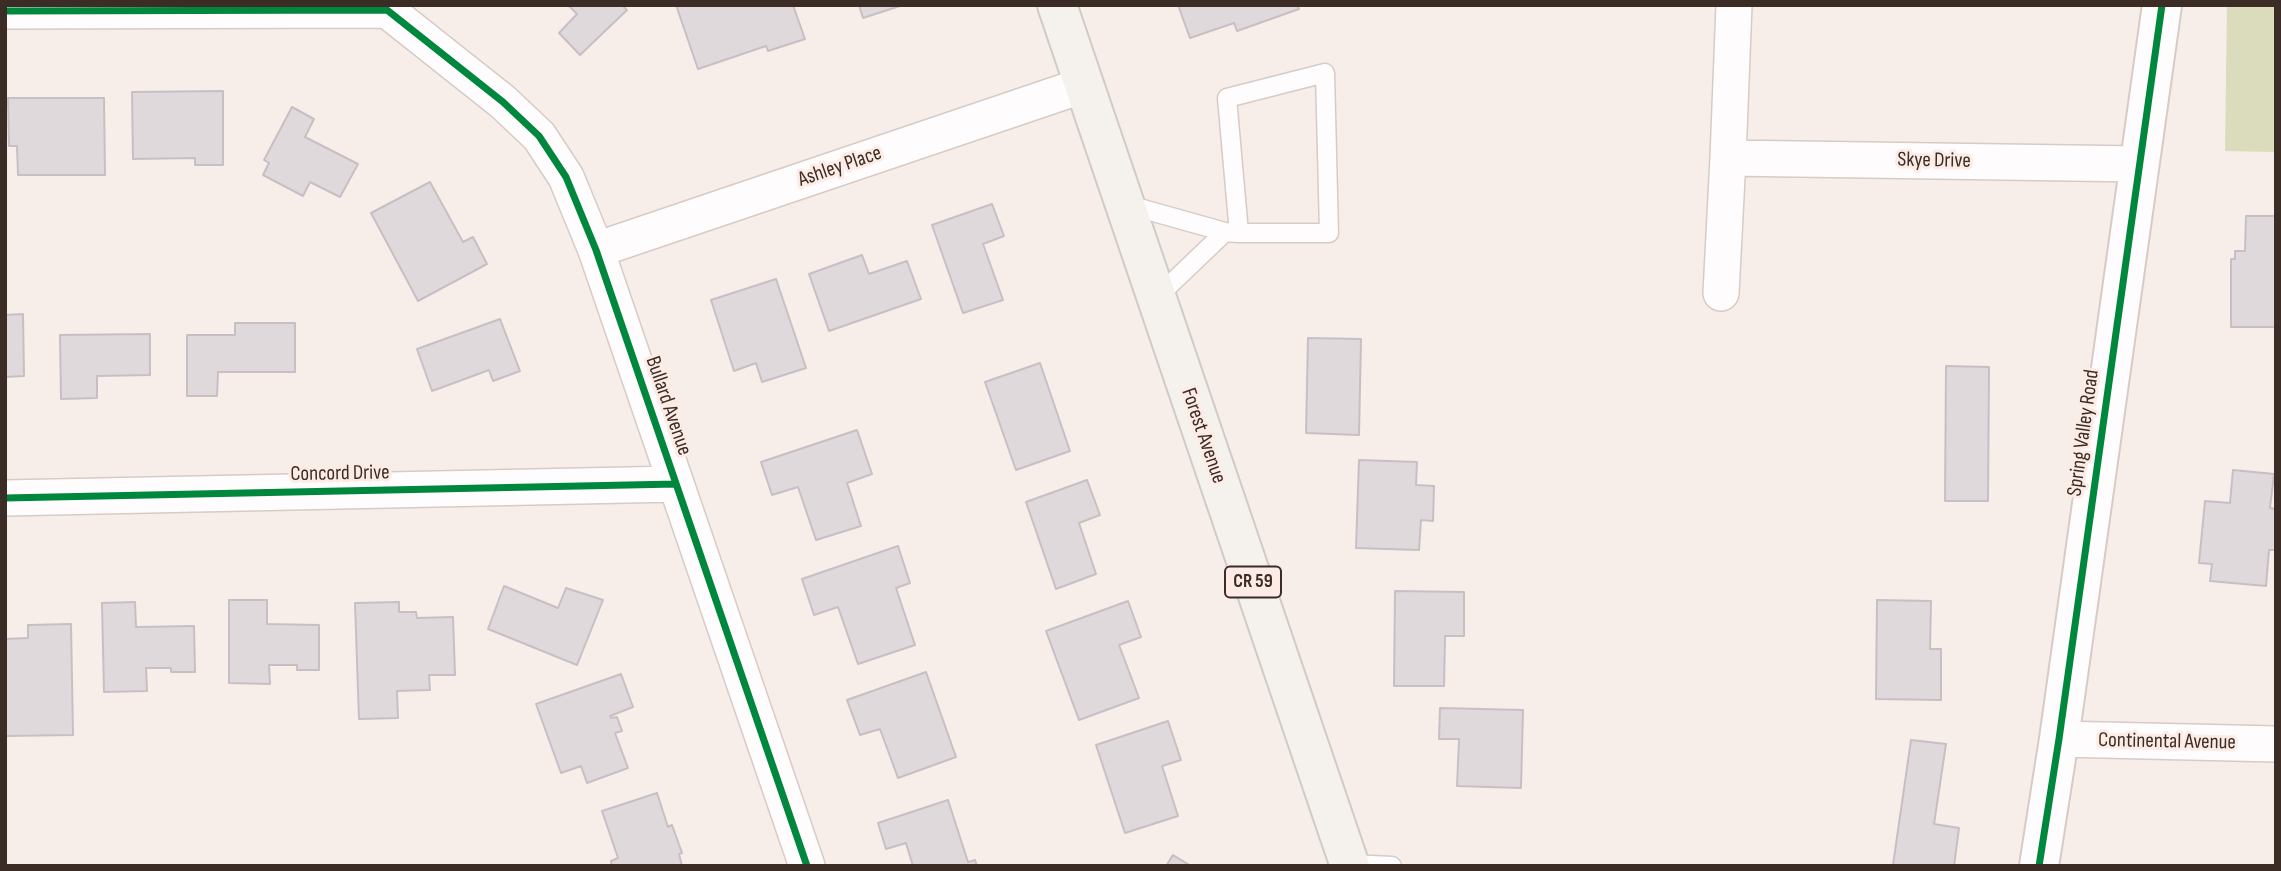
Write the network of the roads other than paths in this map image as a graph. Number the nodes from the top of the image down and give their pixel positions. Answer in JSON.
{"nodes":[{"id":1,"x":1057,"y":5,"type":"edge"},
{"id":2,"x":1734,"y":5,"type":"edge"},
{"id":3,"x":2162,"y":5,"type":"edge"},
{"id":4,"x":5,"y":10,"type":"edge"},
{"id":5,"x":403,"y":13,"type":"edge"},
{"id":6,"x":1084,"y":85,"type":"junction"},
{"id":7,"x":1728,"y":158,"type":"junction"},
{"id":8,"x":2140,"y":164,"type":"junction"},
{"id":9,"x":1124,"y":204,"type":"junction"},
{"id":10,"x":1232,"y":232,"type":"junction"},
{"id":11,"x":596,"y":250,"type":"junction"},
{"id":12,"x":1720,"y":293,"type":"dead end"},
{"id":13,"x":1157,"y":297,"type":"junction"},
{"id":14,"x":676,"y":484,"type":"junction"},
{"id":15,"x":5,"y":498,"type":"edge"},
{"id":16,"x":2059,"y":739,"type":"junction"},
{"id":17,"x":2276,"y":744,"type":"edge"},
{"id":18,"x":1350,"y":865,"type":"edge"},
{"id":19,"x":807,"y":866,"type":"edge"},
{"id":20,"x":1392,"y":866,"type":"edge"},
{"id":21,"x":2039,"y":866,"type":"edge"}],
"edges":[{"from":1,"to":6,"type":"main road","name":"Forest Avenue","number":"CR 59"},
{"from":2,"to":7,"type":"street"},
{"from":3,"to":8,"type":"street","name":"Spring Valley Road"},
{"from":4,"to":5,"type":"street"},
{"from":5,"to":11,"type":"street","name":"Bullard Avenue"},
{"from":6,"to":9,"type":"main road","name":"Forest Avenue","number":"CR 59"},
{"from":6,"to":11,"type":"street","name":"Ashley Place"},
{"from":7,"to":8,"type":"street","name":"Skye Drive"},
{"from":7,"to":12,"type":"street"},
{"from":8,"to":16,"type":"street","name":"Spring Valley Road"},
{"from":9,"to":10,"type":"lane"},
{"from":9,"to":13,"type":"main road","name":"Forest Avenue","number":"CR 59"},
{"from":10,"to":10,"type":"lane"},
{"from":10,"to":13,"type":"lane"},
{"from":11,"to":14,"type":"street","name":"Bullard Avenue"},
{"from":13,"to":18,"type":"main road","name":"Forest Avenue","number":"CR 59"},
{"from":14,"to":15,"type":"street","name":"Concord Drive"},
{"from":14,"to":19,"type":"street","name":"Bullard Avenue"},
{"from":16,"to":17,"type":"street","name":"Continental Avenue"},
{"from":16,"to":21,"type":"street","name":"Spring Valley Road"},
{"from":18,"to":20,"type":"lane"}]}
